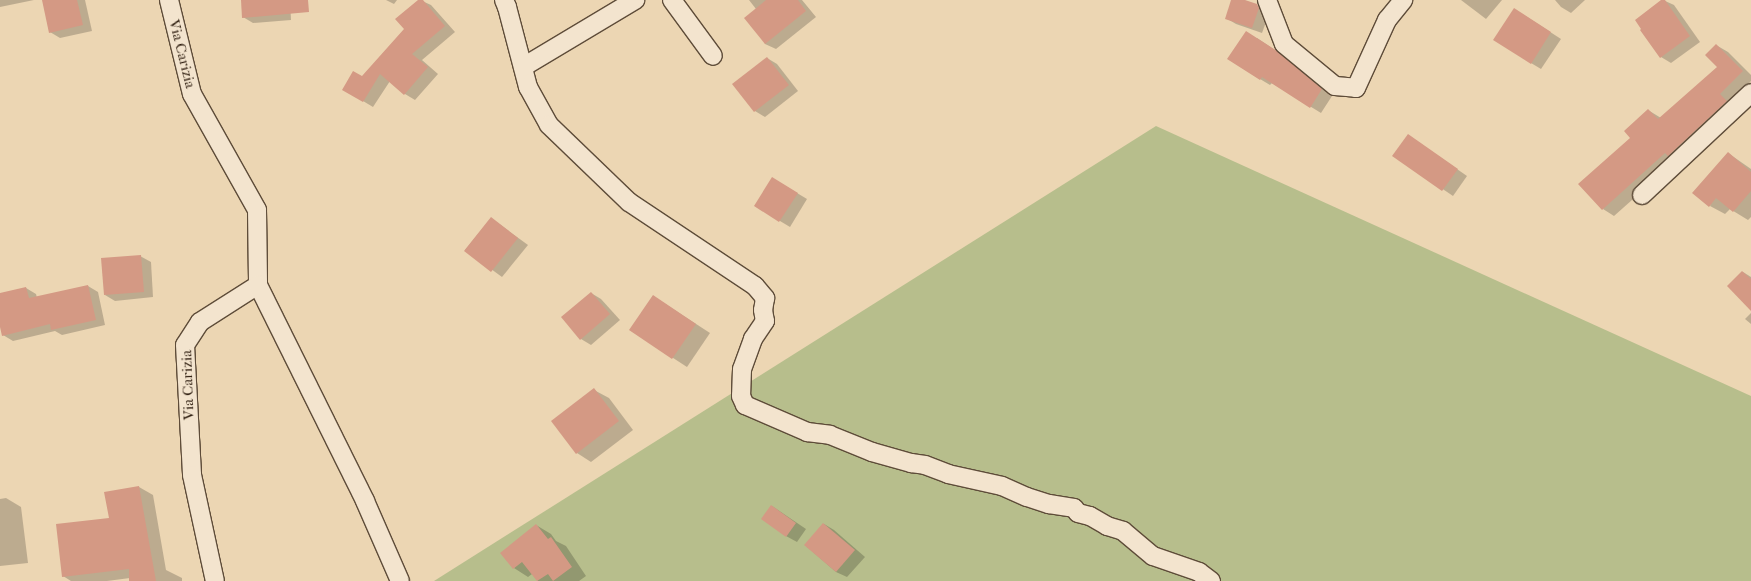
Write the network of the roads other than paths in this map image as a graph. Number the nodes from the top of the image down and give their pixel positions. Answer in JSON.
{"nodes":[{"id":1,"x":169,"y":0,"type":"edge"},
{"id":2,"x":504,"y":0,"type":"edge"},
{"id":3,"x":635,"y":0,"type":"edge"},
{"id":4,"x":672,"y":0,"type":"edge"},
{"id":5,"x":1267,"y":0,"type":"edge"},
{"id":6,"x":1404,"y":0,"type":"edge"},
{"id":7,"x":713,"y":56,"type":"dead end"},
{"id":8,"x":523,"y":67,"type":"junction"},
{"id":9,"x":1751,"y":93,"type":"edge"},
{"id":10,"x":1642,"y":195,"type":"dead end"},
{"id":11,"x":258,"y":284,"type":"junction"},
{"id":12,"x":215,"y":581,"type":"edge"},
{"id":13,"x":400,"y":581,"type":"edge"},
{"id":14,"x":1211,"y":581,"type":"edge"}],
"edges":[{"from":1,"to":11,"type":"street","name":"Via Carizia"},
{"from":2,"to":8,"type":"street"},
{"from":3,"to":8,"type":"street"},
{"from":4,"to":7,"type":"street"},
{"from":5,"to":6,"type":"street"},
{"from":8,"to":14,"type":"street"},
{"from":9,"to":10,"type":"street"},
{"from":11,"to":12,"type":"street","name":"Via Carizia"},
{"from":11,"to":13,"type":"street"}]}
